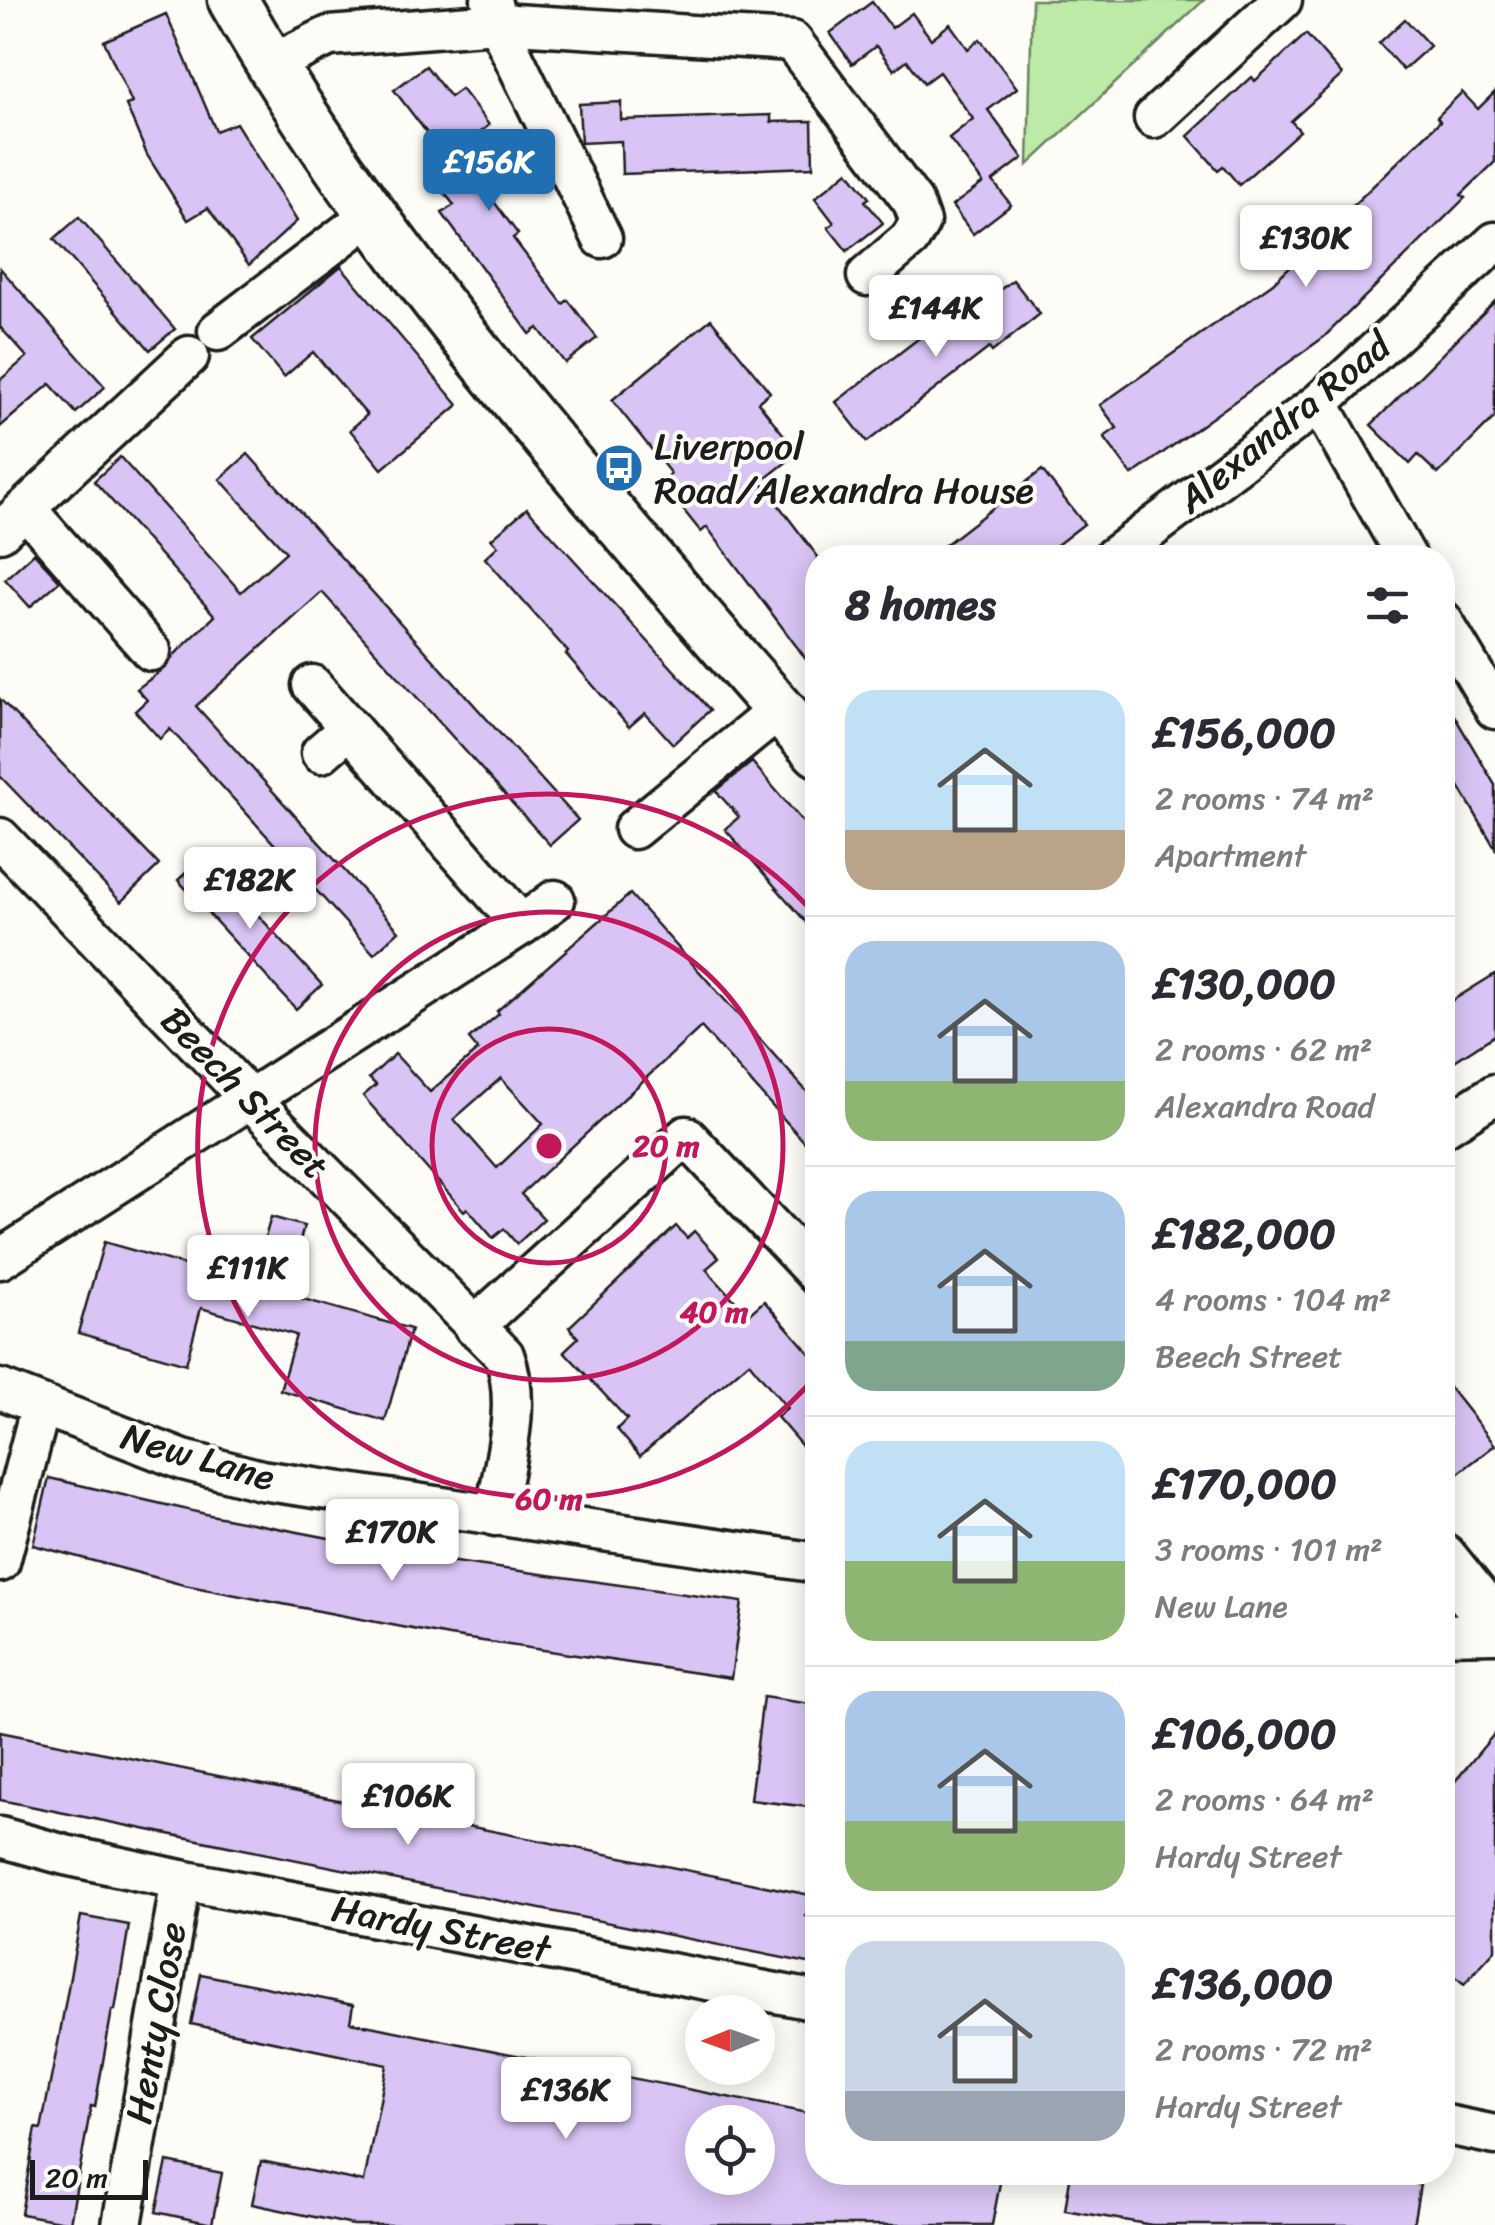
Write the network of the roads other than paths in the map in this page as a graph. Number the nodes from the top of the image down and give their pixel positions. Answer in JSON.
{"nodes":[{"id":1,"x":233,"y":0,"type":"edge"},
{"id":2,"x":1282,"y":0,"type":"edge"},
{"id":3,"x":494,"y":12,"type":"edge"},
{"id":4,"x":270,"y":65,"type":"junction"},
{"id":5,"x":1154,"y":118,"type":"dead end"},
{"id":6,"x":373,"y":214,"type":"junction"},
{"id":7,"x":602,"y":238,"type":"dead end"},
{"id":8,"x":1495,"y":242,"type":"edge"},
{"id":9,"x":867,"y":276,"type":"dead end"},
{"id":10,"x":218,"y":330,"type":"dead end"},
{"id":11,"x":189,"y":356,"type":"dead end"},
{"id":12,"x":1319,"y":403,"type":"junction"},
{"id":13,"x":13,"y":520,"type":"edge"},
{"id":14,"x":1129,"y":545,"type":"edge"},
{"id":15,"x":1400,"y":545,"type":"edge"},
{"id":16,"x":151,"y":651,"type":"dead end"},
{"id":17,"x":1455,"y":663,"type":"edge"},
{"id":18,"x":312,"y":686,"type":"dead end"},
{"id":19,"x":1495,"y":709,"type":"edge"},
{"id":20,"x":779,"y":710,"type":"junction"},
{"id":21,"x":350,"y":728,"type":"junction"},
{"id":22,"x":805,"y":738,"type":"edge"},
{"id":23,"x":321,"y":753,"type":"dead end"},
{"id":24,"x":634,"y":829,"type":"dead end"},
{"id":25,"x":0,"y":838,"type":"edge"},
{"id":26,"x":555,"y":900,"type":"dead end"},
{"id":27,"x":522,"y":925,"type":"junction"},
{"id":28,"x":1495,"y":1094,"type":"edge"},
{"id":29,"x":251,"y":1100,"type":"junction"},
{"id":30,"x":1455,"y":1120,"type":"edge"},
{"id":31,"x":0,"y":1259,"type":"edge"},
{"id":32,"x":805,"y":1262,"type":"edge"},
{"id":33,"x":474,"y":1327,"type":"junction"},
{"id":34,"x":0,"y":1389,"type":"edge"},
{"id":35,"x":41,"y":1405,"type":"junction"},
{"id":36,"x":496,"y":1516,"type":"junction"},
{"id":37,"x":805,"y":1561,"type":"edge"},
{"id":38,"x":0,"y":1562,"type":"edge"},
{"id":39,"x":1455,"y":1574,"type":"edge"},
{"id":40,"x":1495,"y":1624,"type":"edge"},
{"id":41,"x":1495,"y":1633,"type":"edge"},
{"id":42,"x":1455,"y":1634,"type":"edge"},
{"id":43,"x":0,"y":1837,"type":"edge"},
{"id":44,"x":181,"y":1880,"type":"junction"},
{"id":45,"x":805,"y":1999,"type":"edge"},
{"id":46,"x":1455,"y":2127,"type":"edge"},
{"id":47,"x":1495,"y":2135,"type":"edge"},
{"id":48,"x":122,"y":2225,"type":"edge"}],
"edges":[{"from":1,"to":4,"type":"main road"},
{"from":2,"to":5,"type":"street"},
{"from":3,"to":4,"type":"street"},
{"from":3,"to":7,"type":"street"},
{"from":3,"to":9,"type":"street"},
{"from":4,"to":6,"type":"main road"},
{"from":6,"to":10,"type":"street"},
{"from":6,"to":20,"type":"main road"},
{"from":8,"to":12,"type":"street","name":"Alexandra Road"},
{"from":11,"to":13,"type":"street"},
{"from":12,"to":14,"type":"street","name":"Alexandra Road"},
{"from":12,"to":15,"type":"street"},
{"from":13,"to":16,"type":"street"},
{"from":17,"to":19,"type":"street"},
{"from":18,"to":21,"type":"street"},
{"from":20,"to":22,"type":"main road"},
{"from":20,"to":24,"type":"street"},
{"from":21,"to":23,"type":"street"},
{"from":21,"to":27,"type":"street"},
{"from":25,"to":29,"type":"street","name":"Beech Street"},
{"from":26,"to":27,"type":"street"},
{"from":27,"to":29,"type":"street"},
{"from":28,"to":30,"type":"street"},
{"from":29,"to":31,"type":"street"},
{"from":29,"to":33,"type":"street","name":"Beech Street"},
{"from":32,"to":33,"type":"street"},
{"from":33,"to":36,"type":"street","name":"Beech Street"},
{"from":34,"to":35,"type":"street","name":"New Lane"},
{"from":35,"to":36,"type":"street","name":"New Lane"},
{"from":35,"to":38,"type":"street"},
{"from":36,"to":37,"type":"street","name":"New Lane"},
{"from":39,"to":40,"type":"main road"},
{"from":41,"to":42,"type":"street"},
{"from":43,"to":44,"type":"street","name":"Hardy Street"},
{"from":44,"to":45,"type":"street","name":"Hardy Street"},
{"from":44,"to":48,"type":"street","name":"Henty Close"},
{"from":46,"to":47,"type":"street"}]}
